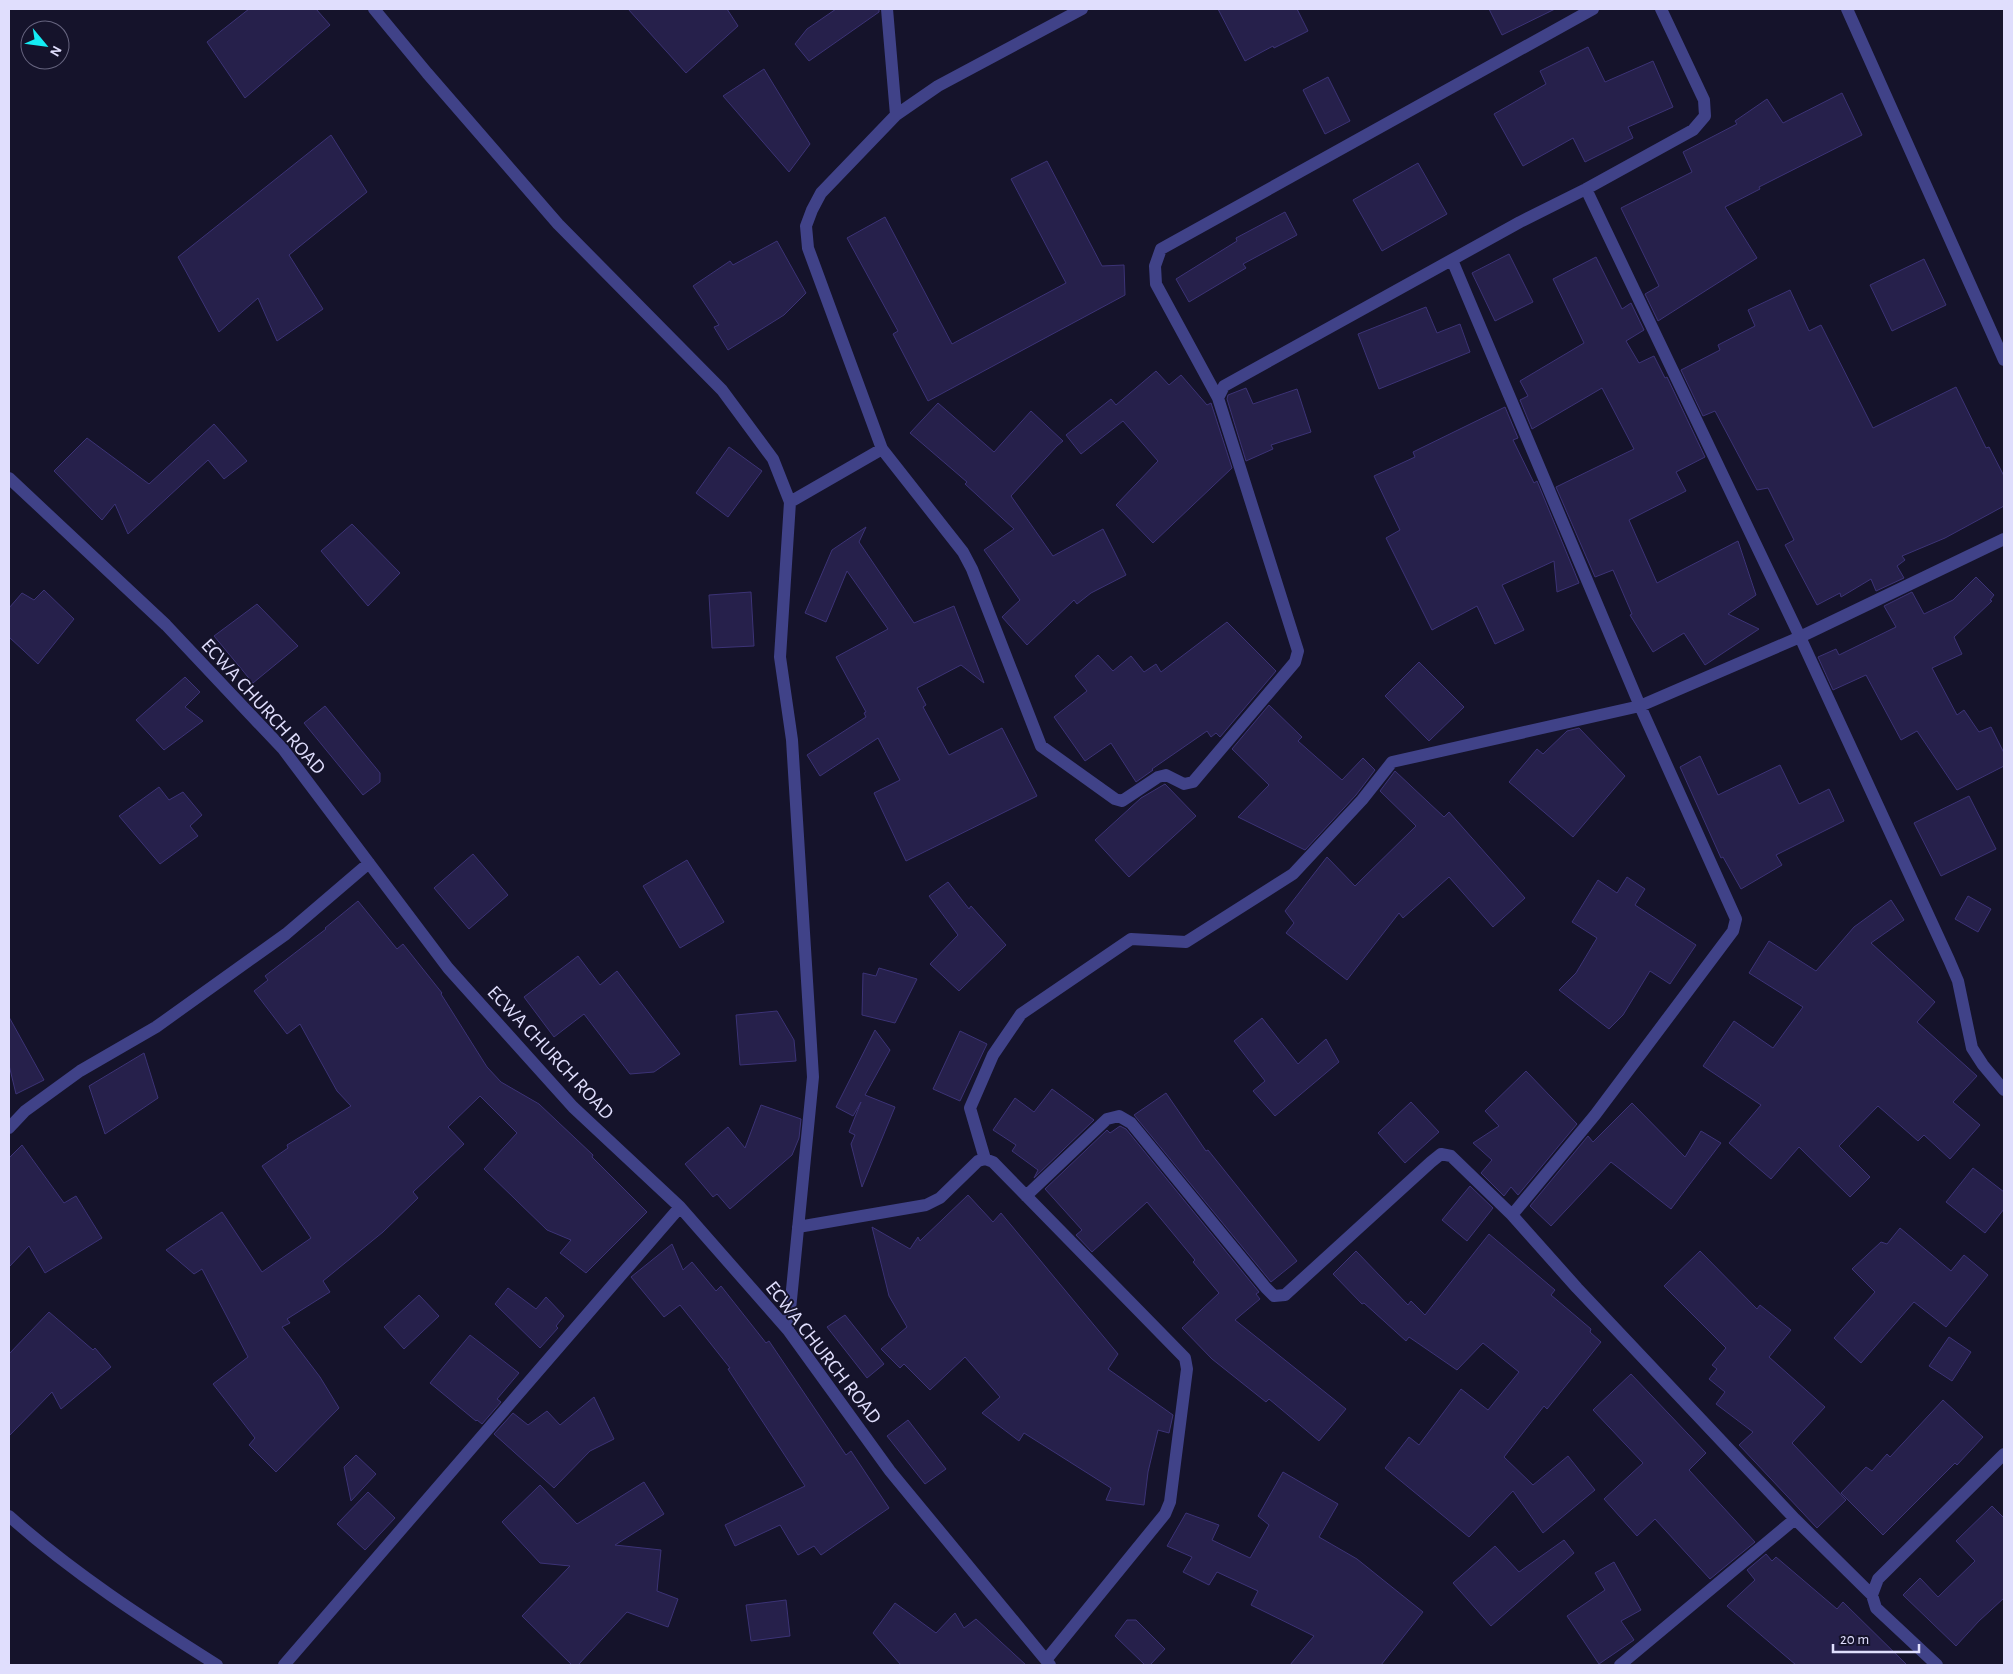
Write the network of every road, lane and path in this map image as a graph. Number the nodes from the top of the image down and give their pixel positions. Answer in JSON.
{"nodes":[{"id":1,"x":374,"y":9,"type":"edge"},
{"id":2,"x":887,"y":9,"type":"edge"},
{"id":3,"x":1082,"y":9,"type":"edge"},
{"id":4,"x":1593,"y":9,"type":"edge"},
{"id":5,"x":1661,"y":9,"type":"edge"},
{"id":6,"x":1847,"y":9,"type":"edge"},
{"id":7,"x":896,"y":114,"type":"junction"},
{"id":8,"x":1586,"y":189,"type":"junction"},
{"id":9,"x":1452,"y":260,"type":"junction"},
{"id":10,"x":2004,"y":360,"type":"edge"},
{"id":11,"x":1218,"y":398,"type":"junction"},
{"id":12,"x":882,"y":448,"type":"junction"},
{"id":13,"x":9,"y":478,"type":"edge"},
{"id":14,"x":790,"y":502,"type":"junction"},
{"id":15,"x":2004,"y":539,"type":"edge"},
{"id":16,"x":1800,"y":637,"type":"junction"},
{"id":17,"x":1640,"y":706,"type":"junction"},
{"id":18,"x":369,"y":863,"type":"junction"},
{"id":19,"x":2004,"y":1090,"type":"edge"},
{"id":20,"x":9,"y":1128,"type":"edge"},
{"id":21,"x":985,"y":1160,"type":"junction"},
{"id":22,"x":1026,"y":1196,"type":"junction"},
{"id":23,"x":680,"y":1207,"type":"junction"},
{"id":24,"x":1512,"y":1215,"type":"junction"},
{"id":25,"x":798,"y":1226,"type":"junction"},
{"id":26,"x":788,"y":1330,"type":"junction"},
{"id":27,"x":2004,"y":1454,"type":"edge"},
{"id":28,"x":9,"y":1516,"type":"edge"},
{"id":29,"x":1794,"y":1519,"type":"junction"},
{"id":30,"x":1872,"y":1595,"type":"junction"},
{"id":31,"x":1048,"y":1663,"type":"edge"},
{"id":32,"x":217,"y":1665,"type":"edge"},
{"id":33,"x":284,"y":1665,"type":"edge"},
{"id":34,"x":1620,"y":1665,"type":"edge"},
{"id":35,"x":1936,"y":1665,"type":"edge"}],
"edges":[{"from":1,"to":14,"type":"street"},
{"from":2,"to":7,"type":"street"},
{"from":3,"to":7,"type":"street"},
{"from":4,"to":11,"type":"street"},
{"from":5,"to":8,"type":"street"},
{"from":6,"to":10,"type":"street"},
{"from":7,"to":12,"type":"street"},
{"from":8,"to":9,"type":"street"},
{"from":8,"to":16,"type":"street"},
{"from":9,"to":11,"type":"street"},
{"from":9,"to":17,"type":"street"},
{"from":11,"to":12,"type":"street"},
{"from":12,"to":14,"type":"street"},
{"from":13,"to":18,"type":"street","name":"ECWA CHURCH ROAD"},
{"from":14,"to":25,"type":"street"},
{"from":15,"to":16,"type":"street"},
{"from":16,"to":17,"type":"street"},
{"from":16,"to":19,"type":"street"},
{"from":17,"to":21,"type":"street"},
{"from":17,"to":24,"type":"street"},
{"from":18,"to":20,"type":"street"},
{"from":18,"to":23,"type":"street","name":"ECWA CHURCH ROAD"},
{"from":21,"to":22,"type":"street"},
{"from":21,"to":25,"type":"street"},
{"from":22,"to":24,"type":"street"},
{"from":22,"to":31,"type":"street"},
{"from":23,"to":26,"type":"street","name":"ECWA CHURCH ROAD"},
{"from":23,"to":33,"type":"street"},
{"from":24,"to":29,"type":"street"},
{"from":25,"to":26,"type":"street"},
{"from":26,"to":31,"type":"street","name":"ECWA CHURCH ROAD"},
{"from":27,"to":30,"type":"street"},
{"from":28,"to":32,"type":"street"},
{"from":29,"to":30,"type":"street"},
{"from":29,"to":34,"type":"street"},
{"from":30,"to":35,"type":"street"}]}
